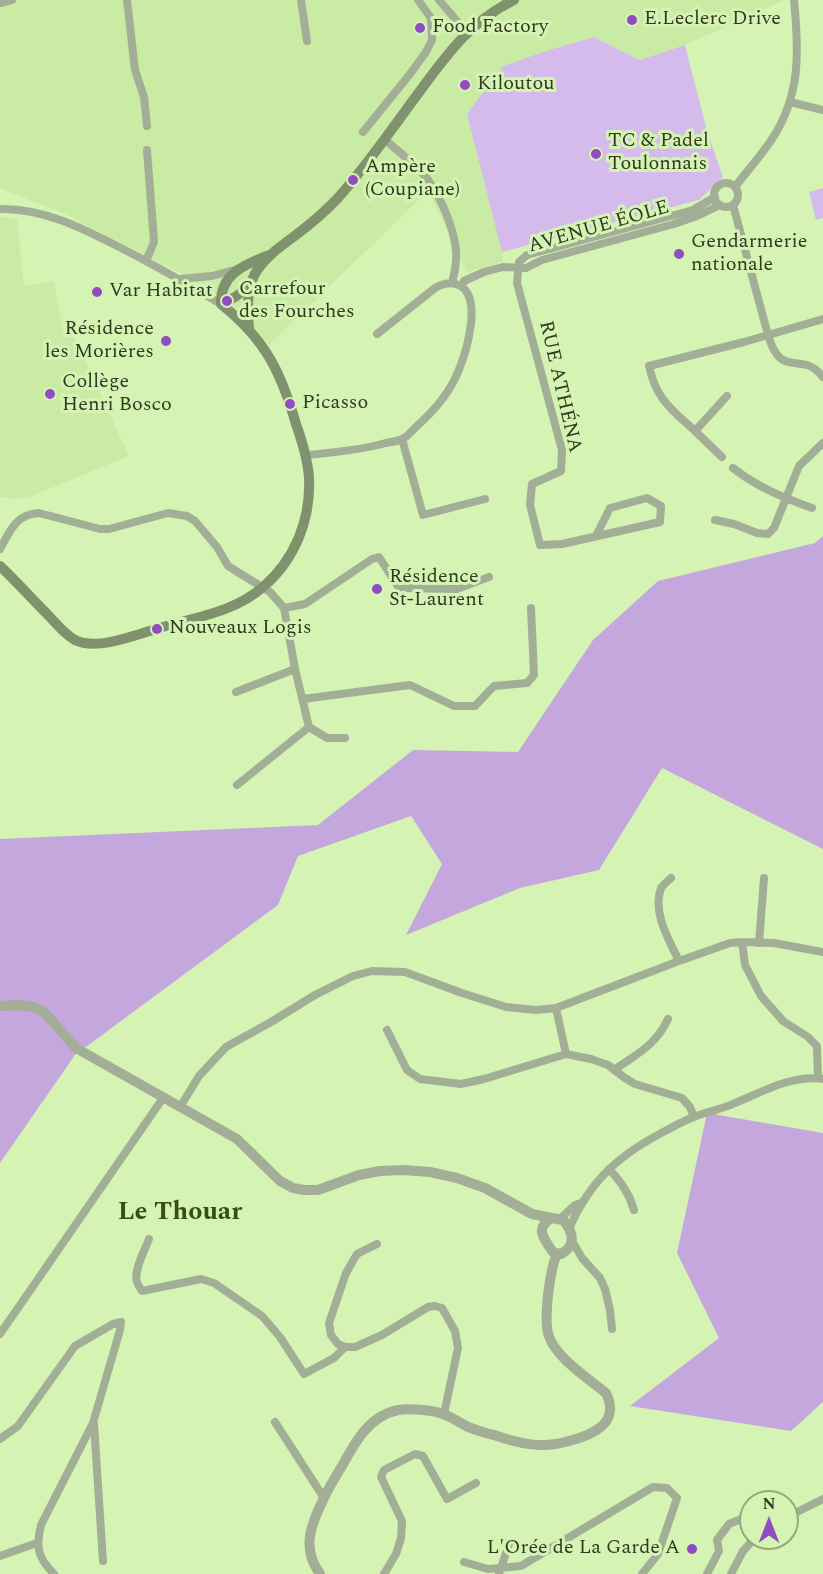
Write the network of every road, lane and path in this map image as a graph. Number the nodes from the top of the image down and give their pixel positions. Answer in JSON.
{"nodes":[{"id":1,"x":12,"y":0,"type":"edge"},
{"id":2,"x":127,"y":0,"type":"edge"},
{"id":3,"x":301,"y":0,"type":"edge"},
{"id":4,"x":418,"y":0,"type":"edge"},
{"id":5,"x":439,"y":0,"type":"edge"},
{"id":6,"x":514,"y":0,"type":"edge"},
{"id":7,"x":794,"y":0,"type":"edge"},
{"id":8,"x":0,"y":3,"type":"edge"},
{"id":9,"x":467,"y":33,"type":"junction"},
{"id":10,"x":307,"y":41,"type":"dead end"},
{"id":11,"x":790,"y":102,"type":"junction"},
{"id":12,"x":823,"y":110,"type":"edge"},
{"id":13,"x":147,"y":126,"type":"dead end"},
{"id":14,"x":363,"y":132,"type":"dead end"},
{"id":15,"x":384,"y":139,"type":"junction"},
{"id":16,"x":147,"y":150,"type":"dead end"},
{"id":17,"x":735,"y":187,"type":"junction"},
{"id":18,"x":717,"y":201,"type":"junction"},
{"id":19,"x":733,"y":205,"type":"junction"},
{"id":20,"x":0,"y":209,"type":"edge"},
{"id":21,"x":272,"y":254,"type":"junction"},
{"id":22,"x":146,"y":261,"type":"junction"},
{"id":23,"x":239,"y":268,"type":"junction"},
{"id":24,"x":518,"y":268,"type":"junction"},
{"id":25,"x":180,"y":279,"type":"junction"},
{"id":26,"x":250,"y":283,"type":"junction"},
{"id":27,"x":452,"y":283,"type":"junction"},
{"id":28,"x":462,"y":286,"type":"junction"},
{"id":29,"x":221,"y":304,"type":"junction"},
{"id":30,"x":823,"y":319,"type":"edge"},
{"id":31,"x":249,"y":330,"type":"junction"},
{"id":32,"x":377,"y":334,"type":"dead end"},
{"id":33,"x":768,"y":334,"type":"junction"},
{"id":34,"x":823,"y":377,"type":"edge"},
{"id":35,"x":727,"y":396,"type":"dead end"},
{"id":36,"x":695,"y":431,"type":"junction"},
{"id":37,"x":402,"y":439,"type":"junction"},
{"id":38,"x":823,"y":443,"type":"edge"},
{"id":39,"x":305,"y":455,"type":"junction"},
{"id":40,"x":722,"y":457,"type":"dead end"},
{"id":41,"x":733,"y":468,"type":"dead end"},
{"id":42,"x":786,"y":498,"type":"junction"},
{"id":43,"x":485,"y":499,"type":"dead end"},
{"id":44,"x":812,"y":508,"type":"dead end"},
{"id":45,"x":715,"y":520,"type":"dead end"},
{"id":46,"x":596,"y":536,"type":"junction"},
{"id":47,"x":0,"y":549,"type":"edge"},
{"id":48,"x":0,"y":566,"type":"edge"},
{"id":49,"x":489,"y":577,"type":"dead end"},
{"id":50,"x":262,"y":588,"type":"junction"},
{"id":51,"x":284,"y":608,"type":"junction"},
{"id":52,"x":531,"y":608,"type":"dead end"},
{"id":53,"x":295,"y":669,"type":"junction"},
{"id":54,"x":236,"y":692,"type":"dead end"},
{"id":55,"x":303,"y":699,"type":"junction"},
{"id":56,"x":309,"y":727,"type":"junction"},
{"id":57,"x":345,"y":738,"type":"dead end"},
{"id":58,"x":237,"y":785,"type":"dead end"},
{"id":59,"x":671,"y":878,"type":"dead end"},
{"id":60,"x":764,"y":878,"type":"dead end"},
{"id":61,"x":742,"y":942,"type":"junction"},
{"id":62,"x":759,"y":943,"type":"junction"},
{"id":63,"x":823,"y":952,"type":"edge"},
{"id":64,"x":679,"y":961,"type":"junction"},
{"id":65,"x":0,"y":1006,"type":"edge"},
{"id":66,"x":556,"y":1008,"type":"junction"},
{"id":67,"x":668,"y":1019,"type":"dead end"},
{"id":68,"x":387,"y":1030,"type":"dead end"},
{"id":69,"x":566,"y":1054,"type":"junction"},
{"id":70,"x":614,"y":1070,"type":"junction"},
{"id":71,"x":821,"y":1079,"type":"edge"},
{"id":72,"x":163,"y":1098,"type":"junction"},
{"id":73,"x":180,"y":1107,"type":"junction"},
{"id":74,"x":694,"y":1117,"type":"junction"},
{"id":75,"x":609,"y":1169,"type":"junction"},
{"id":76,"x":581,"y":1203,"type":"junction"},
{"id":77,"x":634,"y":1210,"type":"dead end"},
{"id":78,"x":532,"y":1214,"type":"junction"},
{"id":79,"x":556,"y":1219,"type":"junction"},
{"id":80,"x":569,"y":1229,"type":"junction"},
{"id":81,"x":542,"y":1230,"type":"junction"},
{"id":82,"x":149,"y":1239,"type":"dead end"},
{"id":83,"x":572,"y":1241,"type":"junction"},
{"id":84,"x":377,"y":1244,"type":"dead end"},
{"id":85,"x":549,"y":1246,"type":"junction"},
{"id":86,"x":561,"y":1253,"type":"junction"},
{"id":87,"x":582,"y":1258,"type":"junction"},
{"id":88,"x":550,"y":1278,"type":"junction"},
{"id":89,"x":612,"y":1329,"type":"dead end"},
{"id":90,"x":0,"y":1334,"type":"edge"},
{"id":91,"x":345,"y":1347,"type":"junction"},
{"id":92,"x":444,"y":1414,"type":"junction"},
{"id":93,"x":275,"y":1422,"type":"dead end"},
{"id":94,"x":93,"y":1423,"type":"junction"},
{"id":95,"x":0,"y":1439,"type":"edge"},
{"id":96,"x":476,"y":1483,"type":"dead end"},
{"id":97,"x":324,"y":1498,"type":"junction"},
{"id":98,"x":823,"y":1499,"type":"edge"},
{"id":99,"x":799,"y":1508,"type":"edge"},
{"id":100,"x":804,"y":1508,"type":"junction"},
{"id":101,"x":799,"y":1511,"type":"edge"},
{"id":102,"x":739,"y":1520,"type":"edge"},
{"id":103,"x":37,"y":1543,"type":"junction"},
{"id":104,"x":509,"y":1544,"type":"dead end"},
{"id":105,"x":744,"y":1550,"type":"edge"},
{"id":106,"x":0,"y":1556,"type":"edge"},
{"id":107,"x":103,"y":1562,"type":"dead end"},
{"id":108,"x":464,"y":1562,"type":"dead end"},
{"id":109,"x":501,"y":1570,"type":"edge"},
{"id":110,"x":54,"y":1574,"type":"edge"},
{"id":111,"x":320,"y":1574,"type":"edge"},
{"id":112,"x":384,"y":1574,"type":"edge"},
{"id":113,"x":642,"y":1574,"type":"edge"},
{"id":114,"x":707,"y":1574,"type":"edge"},
{"id":115,"x":731,"y":1574,"type":"edge"}],
"edges":[{"from":1,"to":8,"type":"street"},
{"from":2,"to":13,"type":"street"},
{"from":3,"to":10,"type":"street"},
{"from":4,"to":14,"type":"street"},
{"from":5,"to":9,"type":"street"},
{"from":6,"to":9,"type":"main road"},
{"from":7,"to":11,"type":"street"},
{"from":9,"to":15,"type":"main road"},
{"from":11,"to":12,"type":"street"},
{"from":11,"to":17,"type":"street"},
{"from":15,"to":21,"type":"main road"},
{"from":15,"to":27,"type":"street"},
{"from":16,"to":22,"type":"street"},
{"from":17,"to":18,"type":"street"},
{"from":17,"to":19,"type":"street"},
{"from":18,"to":19,"type":"street"},
{"from":18,"to":24,"type":"street","name":"AVENUE ÉOLE"},
{"from":19,"to":33,"type":"street"},
{"from":20,"to":22,"type":"street"},
{"from":21,"to":23,"type":"main road"},
{"from":21,"to":26,"type":"main road"},
{"from":22,"to":25,"type":"street"},
{"from":23,"to":25,"type":"street"},
{"from":23,"to":29,"type":"main road"},
{"from":24,"to":28,"type":"street","name":"AVENUE ÉOLE"},
{"from":24,"to":46,"type":"street","name":"RUE ATHÉNA"},
{"from":25,"to":29,"type":"street"},
{"from":26,"to":29,"type":"main road"},
{"from":26,"to":31,"type":"main road"},
{"from":27,"to":28,"type":"street"},
{"from":27,"to":32,"type":"street"},
{"from":28,"to":37,"type":"street"},
{"from":29,"to":31,"type":"main road"},
{"from":30,"to":33,"type":"street"},
{"from":31,"to":39,"type":"main road"},
{"from":33,"to":34,"type":"street"},
{"from":33,"to":36,"type":"street"},
{"from":35,"to":36,"type":"street"},
{"from":36,"to":40,"type":"street"},
{"from":37,"to":39,"type":"street"},
{"from":37,"to":43,"type":"street"},
{"from":38,"to":42,"type":"street"},
{"from":39,"to":50,"type":"main road"},
{"from":41,"to":42,"type":"street"},
{"from":42,"to":44,"type":"street"},
{"from":42,"to":45,"type":"street"},
{"from":46,"to":46,"type":"street","name":"RUE ATHÉNA"},
{"from":47,"to":50,"type":"street"},
{"from":48,"to":50,"type":"main road"},
{"from":49,"to":51,"type":"street"},
{"from":50,"to":51,"type":"street"},
{"from":51,"to":53,"type":"street"},
{"from":52,"to":55,"type":"street"},
{"from":53,"to":54,"type":"street"},
{"from":53,"to":55,"type":"street"},
{"from":55,"to":56,"type":"street"},
{"from":56,"to":57,"type":"street"},
{"from":56,"to":58,"type":"street"},
{"from":59,"to":64,"type":"street"},
{"from":60,"to":62,"type":"street"},
{"from":61,"to":62,"type":"street"},
{"from":61,"to":64,"type":"street"},
{"from":61,"to":71,"type":"street"},
{"from":62,"to":63,"type":"street"},
{"from":64,"to":66,"type":"street"},
{"from":65,"to":72,"type":"street"},
{"from":66,"to":69,"type":"street"},
{"from":66,"to":73,"type":"street"},
{"from":67,"to":70,"type":"street"},
{"from":68,"to":69,"type":"street"},
{"from":69,"to":70,"type":"street"},
{"from":70,"to":74,"type":"street"},
{"from":71,"to":74,"type":"street"},
{"from":72,"to":73,"type":"street"},
{"from":72,"to":90,"type":"street"},
{"from":73,"to":78,"type":"street"},
{"from":74,"to":75,"type":"street"},
{"from":75,"to":76,"type":"street"},
{"from":75,"to":77,"type":"street"},
{"from":76,"to":79,"type":"street"},
{"from":76,"to":80,"type":"street"},
{"from":78,"to":79,"type":"street"},
{"from":78,"to":81,"type":"street"},
{"from":79,"to":80,"type":"street"},
{"from":79,"to":81,"type":"street"},
{"from":80,"to":83,"type":"street"},
{"from":81,"to":85,"type":"street"},
{"from":82,"to":91,"type":"street"},
{"from":83,"to":86,"type":"street"},
{"from":83,"to":87,"type":"street"},
{"from":84,"to":91,"type":"street"},
{"from":85,"to":86,"type":"street"},
{"from":85,"to":88,"type":"street"},
{"from":86,"to":87,"type":"street"},
{"from":86,"to":88,"type":"street"},
{"from":87,"to":89,"type":"street"},
{"from":88,"to":92,"type":"street"},
{"from":91,"to":92,"type":"street"},
{"from":92,"to":97,"type":"street"},
{"from":93,"to":97,"type":"street"},
{"from":94,"to":95,"type":"street"},
{"from":94,"to":103,"type":"street"},
{"from":94,"to":107,"type":"street"},
{"from":96,"to":112,"type":"street"},
{"from":97,"to":111,"type":"street"},
{"from":98,"to":100,"type":"street"},
{"from":99,"to":100,"type":"street"},
{"from":100,"to":101,"type":"street"},
{"from":102,"to":114,"type":"street"},
{"from":103,"to":106,"type":"street"},
{"from":103,"to":110,"type":"street"},
{"from":104,"to":109,"type":"street"},
{"from":105,"to":115,"type":"street"},
{"from":108,"to":109,"type":"street"},
{"from":109,"to":113,"type":"street"}]}
